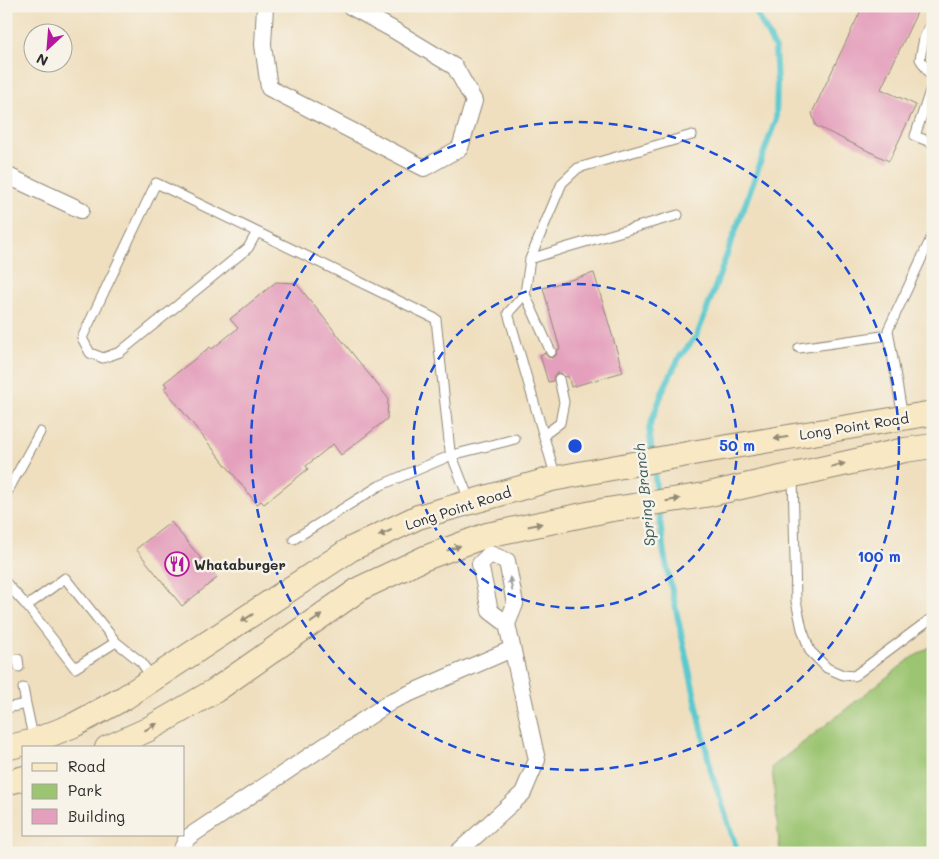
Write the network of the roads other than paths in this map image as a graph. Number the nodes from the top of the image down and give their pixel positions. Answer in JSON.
{"nodes":[{"id":1,"x":265,"y":6,"type":"edge"},
{"id":2,"x":350,"y":6,"type":"edge"},
{"id":3,"x":933,"y":19,"type":"edge"},
{"id":4,"x":933,"y":81,"type":"edge"},
{"id":5,"x":692,"y":135,"type":"dead end"},
{"id":6,"x":933,"y":143,"type":"edge"},
{"id":7,"x":6,"y":175,"type":"edge"},
{"id":8,"x":81,"y":210,"type":"dead end"},
{"id":9,"x":678,"y":215,"type":"dead end"},
{"id":10,"x":256,"y":232,"type":"junction"},
{"id":11,"x":933,"y":234,"type":"edge"},
{"id":12,"x":530,"y":259,"type":"junction"},
{"id":13,"x":525,"y":294,"type":"junction"},
{"id":14,"x":889,"y":336,"type":"junction"},
{"id":15,"x":800,"y":348,"type":"dead end"},
{"id":16,"x":551,"y":352,"type":"dead end"},
{"id":17,"x":559,"y":379,"type":"dead end"},
{"id":18,"x":933,"y":413,"type":"edge"},
{"id":19,"x":903,"y":418,"type":"junction"},
{"id":20,"x":40,"y":432,"type":"dead end"},
{"id":21,"x":544,"y":435,"type":"junction"},
{"id":22,"x":515,"y":439,"type":"dead end"},
{"id":23,"x":933,"y":446,"type":"edge"},
{"id":24,"x":452,"y":455,"type":"junction"},
{"id":25,"x":793,"y":475,"type":"junction"},
{"id":26,"x":556,"y":478,"type":"junction"},
{"id":27,"x":6,"y":494,"type":"edge"},
{"id":28,"x":470,"y":502,"type":"junction"},
{"id":29,"x":294,"y":539,"type":"dead end"},
{"id":30,"x":488,"y":544,"type":"junction"},
{"id":31,"x":6,"y":583,"type":"edge"},
{"id":32,"x":27,"y":606,"type":"junction"},
{"id":33,"x":933,"y":617,"type":"edge"},
{"id":34,"x":507,"y":624,"type":"junction"},
{"id":35,"x":116,"y":642,"type":"junction"},
{"id":36,"x":512,"y":649,"type":"junction"},
{"id":37,"x":6,"y":661,"type":"edge"},
{"id":38,"x":19,"y":667,"type":"dead end"},
{"id":39,"x":153,"y":680,"type":"junction"},
{"id":40,"x":23,"y":688,"type":"dead end"},
{"id":41,"x":26,"y":704,"type":"junction"},
{"id":42,"x":6,"y":708,"type":"edge"},
{"id":43,"x":34,"y":741,"type":"junction"},
{"id":44,"x":111,"y":746,"type":"edge"},
{"id":45,"x":6,"y":748,"type":"edge"},
{"id":46,"x":22,"y":779,"type":"edge"},
{"id":47,"x":6,"y":783,"type":"edge"},
{"id":48,"x":180,"y":853,"type":"edge"},
{"id":49,"x":457,"y":853,"type":"edge"}],
"edges":[{"from":1,"to":2,"type":"street"},
{"from":3,"to":4,"type":"lane"},
{"from":4,"to":6,"type":"lane"},
{"from":5,"to":12,"type":"lane"},
{"from":7,"to":8,"type":"street"},
{"from":9,"to":12,"type":"lane"},
{"from":10,"to":10,"type":"lane"},
{"from":10,"to":24,"type":"lane"},
{"from":11,"to":14,"type":"lane"},
{"from":12,"to":13,"type":"lane"},
{"from":13,"to":16,"type":"lane"},
{"from":13,"to":21,"type":"lane"},
{"from":14,"to":15,"type":"lane"},
{"from":14,"to":19,"type":"lane"},
{"from":17,"to":21,"type":"lane"},
{"from":18,"to":19,"type":"main road","name":"Long Point Road"},
{"from":19,"to":26,"type":"main road","name":"Long Point Road","one_way":true},
{"from":20,"to":27,"type":"lane"},
{"from":21,"to":26,"type":"lane"},
{"from":22,"to":24,"type":"lane"},
{"from":25,"to":23,"type":"main road","one_way":true},
{"from":24,"to":28,"type":"lane"},
{"from":24,"to":29,"type":"lane"},
{"from":30,"to":25,"type":"main road","one_way":true},
{"from":25,"to":33,"type":"lane"},
{"from":26,"to":28,"type":"main road","name":"Long Point Road"},
{"from":28,"to":30,"type":"main road"},
{"from":28,"to":39,"type":"main road","name":"Long Point Road","one_way":true},
{"from":30,"to":34,"type":"street"},
{"from":34,"to":30,"type":"street","one_way":true},
{"from":44,"to":30,"type":"main road","one_way":true},
{"from":31,"to":32,"type":"lane"},
{"from":32,"to":35,"type":"lane"},
{"from":32,"to":35,"type":"lane"},
{"from":34,"to":36,"type":"street"},
{"from":35,"to":39,"type":"lane"},
{"from":36,"to":48,"type":"street"},
{"from":36,"to":49,"type":"street"},
{"from":37,"to":38,"type":"lane"},
{"from":39,"to":43,"type":"main road","name":"Long Point Road"},
{"from":40,"to":41,"type":"lane"},
{"from":41,"to":42,"type":"lane"},
{"from":41,"to":43,"type":"lane"},
{"from":43,"to":45,"type":"main road","name":"Long Point Road"},
{"from":46,"to":47,"type":"main road"}]}
